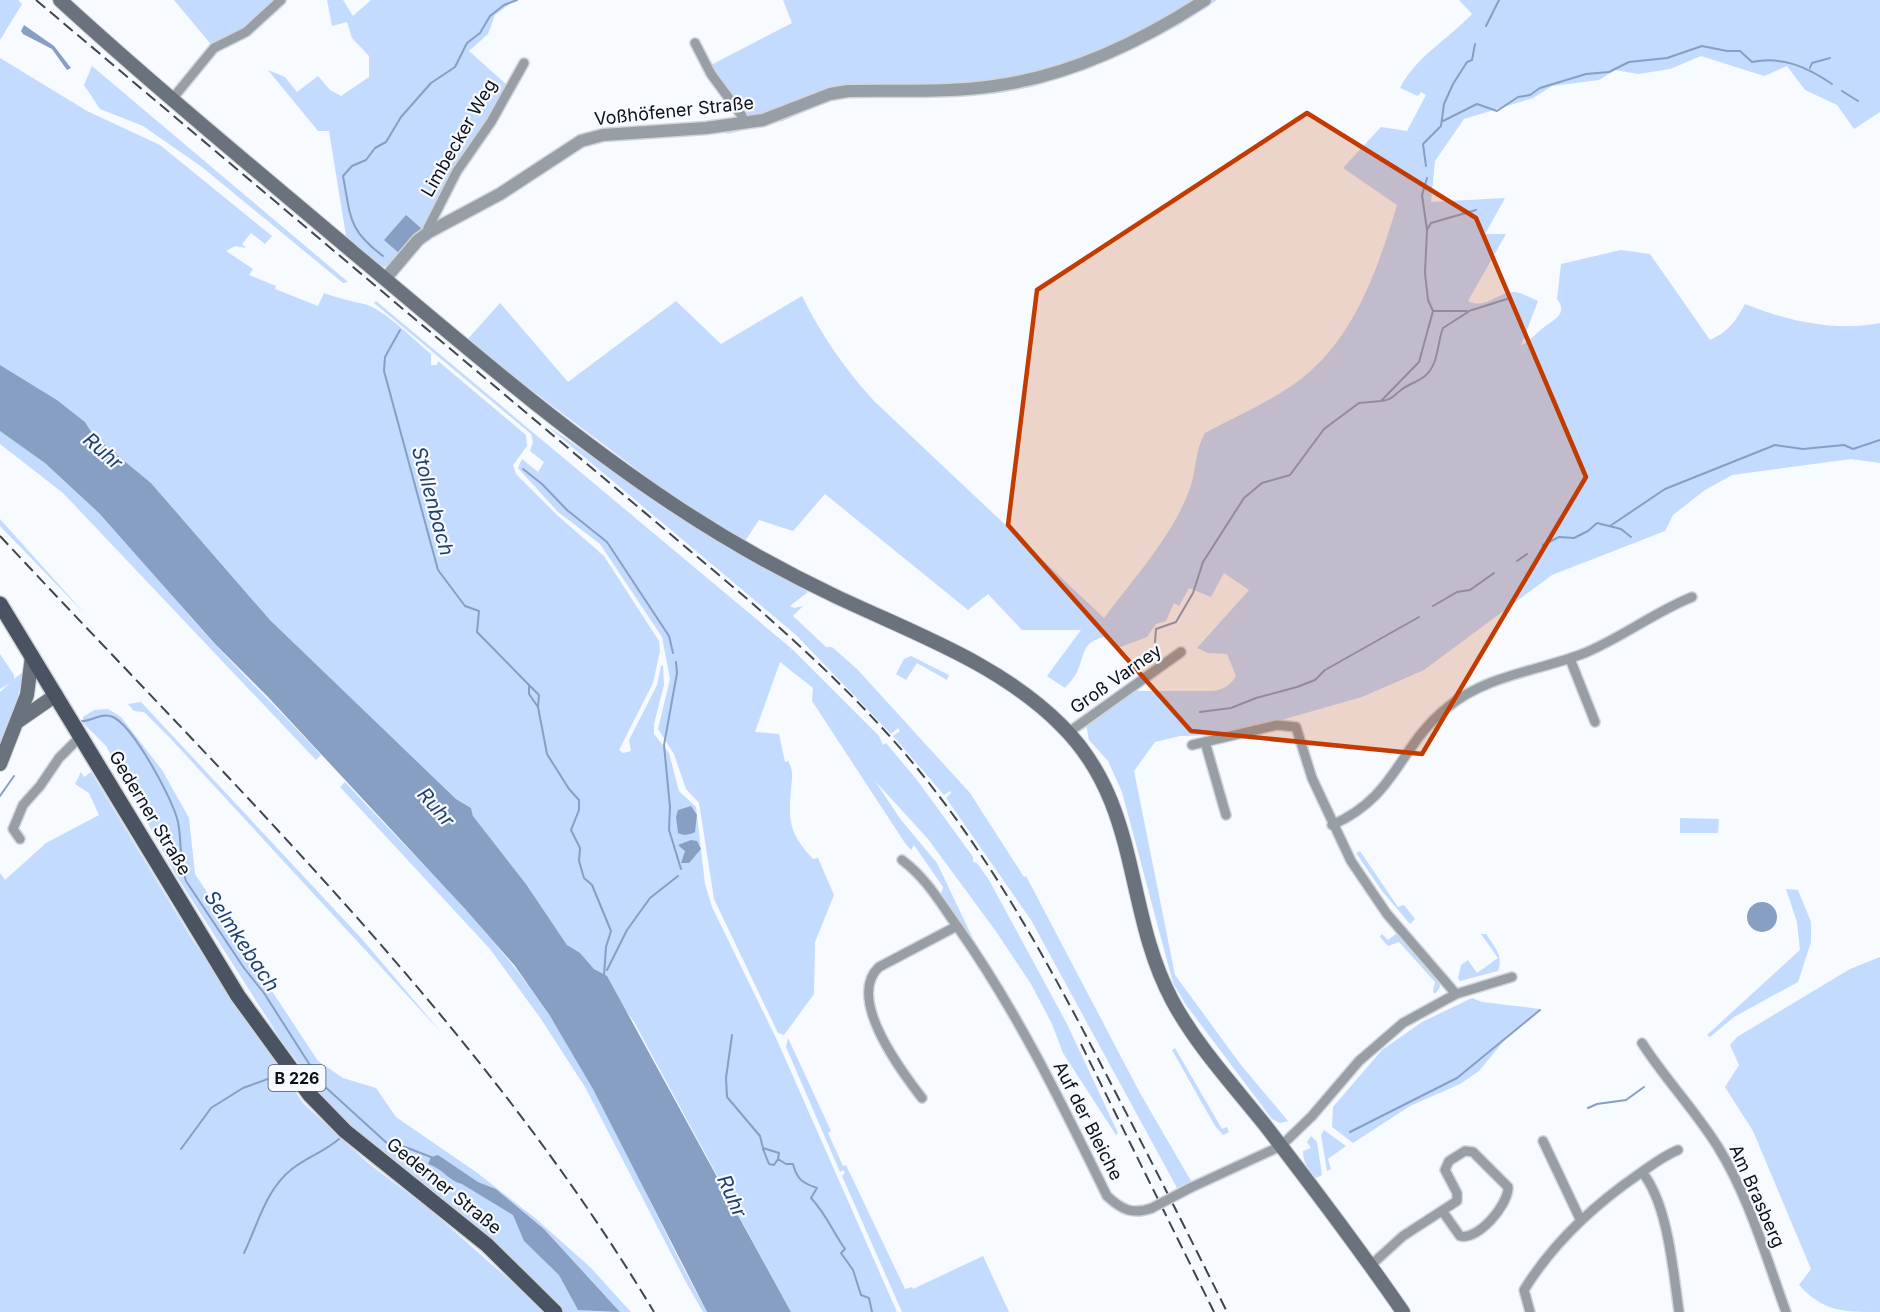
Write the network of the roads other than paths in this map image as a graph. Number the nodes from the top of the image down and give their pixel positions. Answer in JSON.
{"nodes":[{"id":1,"x":60,"y":0,"type":"edge"},
{"id":2,"x":281,"y":0,"type":"edge"},
{"id":3,"x":1205,"y":0,"type":"edge"},
{"id":4,"x":695,"y":43,"type":"dead end"},
{"id":5,"x":524,"y":63,"type":"dead end"},
{"id":6,"x":173,"y":98,"type":"junction"},
{"id":7,"x":744,"y":123,"type":"junction"},
{"id":8,"x":429,"y":232,"type":"junction"},
{"id":9,"x":385,"y":279,"type":"junction"},
{"id":10,"x":1692,"y":597,"type":"dead end"},
{"id":11,"x":0,"y":604,"type":"edge"},
{"id":12,"x":1181,"y":652,"type":"dead end"},
{"id":13,"x":32,"y":656,"type":"junction"},
{"id":14,"x":1570,"y":659,"type":"junction"},
{"id":15,"x":53,"y":690,"type":"junction"},
{"id":16,"x":26,"y":700,"type":"junction"},
{"id":17,"x":17,"y":722,"type":"junction"},
{"id":18,"x":1595,"y":722,"type":"dead end"},
{"id":19,"x":1069,"y":732,"type":"junction"},
{"id":20,"x":81,"y":736,"type":"junction"},
{"id":21,"x":1205,"y":742,"type":"junction"},
{"id":22,"x":1192,"y":745,"type":"dead end"},
{"id":23,"x":0,"y":764,"type":"edge"},
{"id":24,"x":1226,"y":815,"type":"dead end"},
{"id":25,"x":1332,"y":825,"type":"junction"},
{"id":26,"x":20,"y":839,"type":"dead end"},
{"id":27,"x":902,"y":860,"type":"dead end"},
{"id":28,"x":957,"y":927,"type":"junction"},
{"id":29,"x":1512,"y":977,"type":"dead end"},
{"id":30,"x":1456,"y":994,"type":"junction"},
{"id":31,"x":1642,"y":1043,"type":"dead end"},
{"id":32,"x":922,"y":1098,"type":"dead end"},
{"id":33,"x":1543,"y":1141,"type":"dead end"},
{"id":34,"x":1281,"y":1146,"type":"junction"},
{"id":35,"x":1678,"y":1149,"type":"dead end"},
{"id":36,"x":1642,"y":1172,"type":"junction"},
{"id":37,"x":1443,"y":1212,"type":"junction"},
{"id":38,"x":1581,"y":1221,"type":"junction"},
{"id":39,"x":1370,"y":1266,"type":"junction"},
{"id":40,"x":555,"y":1312,"type":"edge"},
{"id":41,"x":1403,"y":1312,"type":"edge"},
{"id":42,"x":1530,"y":1312,"type":"edge"},
{"id":43,"x":1679,"y":1312,"type":"edge"},
{"id":44,"x":1786,"y":1312,"type":"edge"}],
"edges":[{"from":1,"to":6,"type":"main road"},
{"from":2,"to":6,"type":"street"},
{"from":3,"to":7,"type":"street","name":"Voßhöfener Straße"},
{"from":4,"to":7,"type":"street"},
{"from":5,"to":8,"type":"street","name":"Limbecker Weg"},
{"from":6,"to":9,"type":"main road"},
{"from":7,"to":8,"type":"street","name":"Voßhöfener Straße"},
{"from":8,"to":9,"type":"street","name":"Voßhöfener Straße"},
{"from":9,"to":19,"type":"main road"},
{"from":10,"to":14,"type":"street"},
{"from":11,"to":13,"type":"main road","name":"Gederner Straße","number":"B 226"},
{"from":12,"to":19,"type":"street","name":"Groß Varney"},
{"from":13,"to":15,"type":"main road","name":"Gederner Straße","number":"B 226"},
{"from":13,"to":16,"type":"main road"},
{"from":14,"to":18,"type":"street"},
{"from":14,"to":25,"type":"street"},
{"from":15,"to":16,"type":"main road"},
{"from":15,"to":17,"type":"main road"},
{"from":15,"to":20,"type":"main road","name":"Gederner Straße","number":"B 226"},
{"from":16,"to":17,"type":"main road"},
{"from":17,"to":23,"type":"main road"},
{"from":19,"to":34,"type":"main road"},
{"from":20,"to":26,"type":"street"},
{"from":20,"to":40,"type":"main road","name":"Gederner Straße","number":"B 226"},
{"from":21,"to":22,"type":"street"},
{"from":21,"to":24,"type":"street"},
{"from":21,"to":25,"type":"street"},
{"from":25,"to":30,"type":"street"},
{"from":27,"to":28,"type":"street","name":"Auf der Bleiche"},
{"from":28,"to":32,"type":"street"},
{"from":28,"to":34,"type":"street","name":"Auf der Bleiche","bridge":true},
{"from":29,"to":30,"type":"street"},
{"from":30,"to":34,"type":"street"},
{"from":31,"to":44,"type":"street","name":"Am Brasberg"},
{"from":33,"to":38,"type":"street"},
{"from":34,"to":39,"type":"main road"},
{"from":35,"to":36,"type":"street"},
{"from":36,"to":38,"type":"street"},
{"from":36,"to":43,"type":"street"},
{"from":37,"to":37,"type":"street"},
{"from":37,"to":39,"type":"street"},
{"from":38,"to":42,"type":"street"},
{"from":39,"to":41,"type":"main road"}]}
